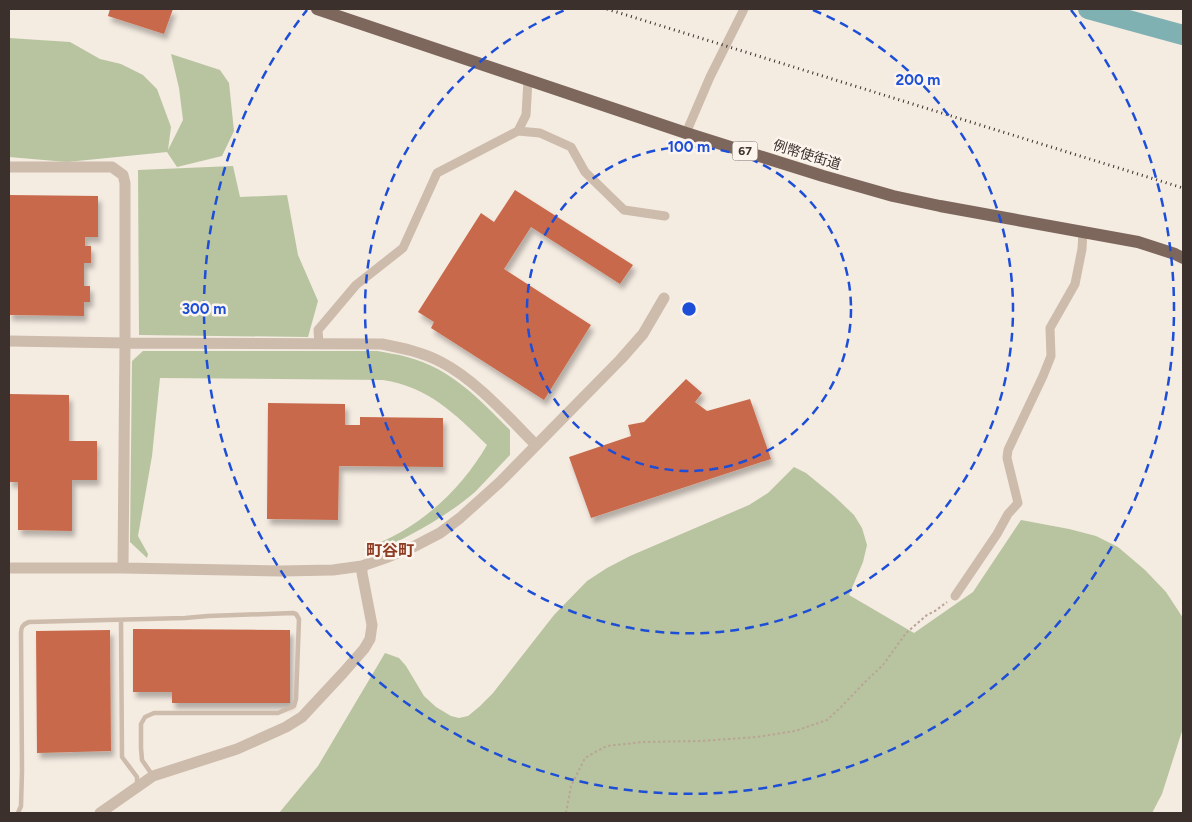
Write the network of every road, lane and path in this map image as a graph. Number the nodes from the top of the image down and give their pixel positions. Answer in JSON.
{"nodes":[{"id":1,"x":317,"y":9,"type":"edge"},
{"id":2,"x":744,"y":9,"type":"edge"},
{"id":3,"x":528,"y":80,"type":"junction"},
{"id":4,"x":518,"y":131,"type":"junction"},
{"id":5,"x":686,"y":133,"type":"junction"},
{"id":6,"x":9,"y":167,"type":"edge"},
{"id":7,"x":665,"y":216,"type":"dead end"},
{"id":8,"x":1083,"y":231,"type":"junction"},
{"id":9,"x":1183,"y":258,"type":"edge"},
{"id":10,"x":664,"y":298,"type":"dead end"},
{"id":11,"x":9,"y":341,"type":"edge"},
{"id":12,"x":126,"y":343,"type":"junction"},
{"id":13,"x":319,"y":344,"type":"junction"},
{"id":14,"x":536,"y":445,"type":"junction"},
{"id":15,"x":362,"y":566,"type":"junction"},
{"id":16,"x":9,"y":568,"type":"edge"},
{"id":17,"x":123,"y":568,"type":"junction"},
{"id":18,"x":955,"y":596,"type":"joint"},
{"id":19,"x":121,"y":620,"type":"junction"},
{"id":20,"x":153,"y":776,"type":"junction"},
{"id":21,"x":137,"y":787,"type":"junction"},
{"id":22,"x":18,"y":813,"type":"edge"},
{"id":23,"x":100,"y":813,"type":"edge"},
{"id":24,"x":566,"y":813,"type":"edge"}],
"edges":[{"from":1,"to":3,"type":"main road","name":"例幣使街道","number":"67"},
{"from":2,"to":5,"type":"street"},
{"from":3,"to":4,"type":"street"},
{"from":3,"to":5,"type":"main road","name":"例幣使街道","number":"67"},
{"from":4,"to":7,"type":"street"},
{"from":4,"to":13,"type":"street"},
{"from":5,"to":8,"type":"main road","name":"例幣使街道","number":"67"},
{"from":6,"to":12,"type":"street"},
{"from":8,"to":9,"type":"main road","name":"例幣使街道","number":"67"},
{"from":8,"to":18,"type":"street"},
{"from":10,"to":14,"type":"street"},
{"from":11,"to":12,"type":"street"},
{"from":12,"to":13,"type":"street"},
{"from":12,"to":17,"type":"street"},
{"from":13,"to":14,"type":"street"},
{"from":14,"to":15,"type":"street"},
{"from":15,"to":17,"type":"street"},
{"from":15,"to":20,"type":"street"},
{"from":16,"to":17,"type":"street"},
{"from":18,"to":24,"type":"path"},
{"from":19,"to":20,"type":"lane"},
{"from":19,"to":21,"type":"lane"},
{"from":19,"to":22,"type":"lane"},
{"from":20,"to":21,"type":"street"},
{"from":21,"to":23,"type":"street"}]}
